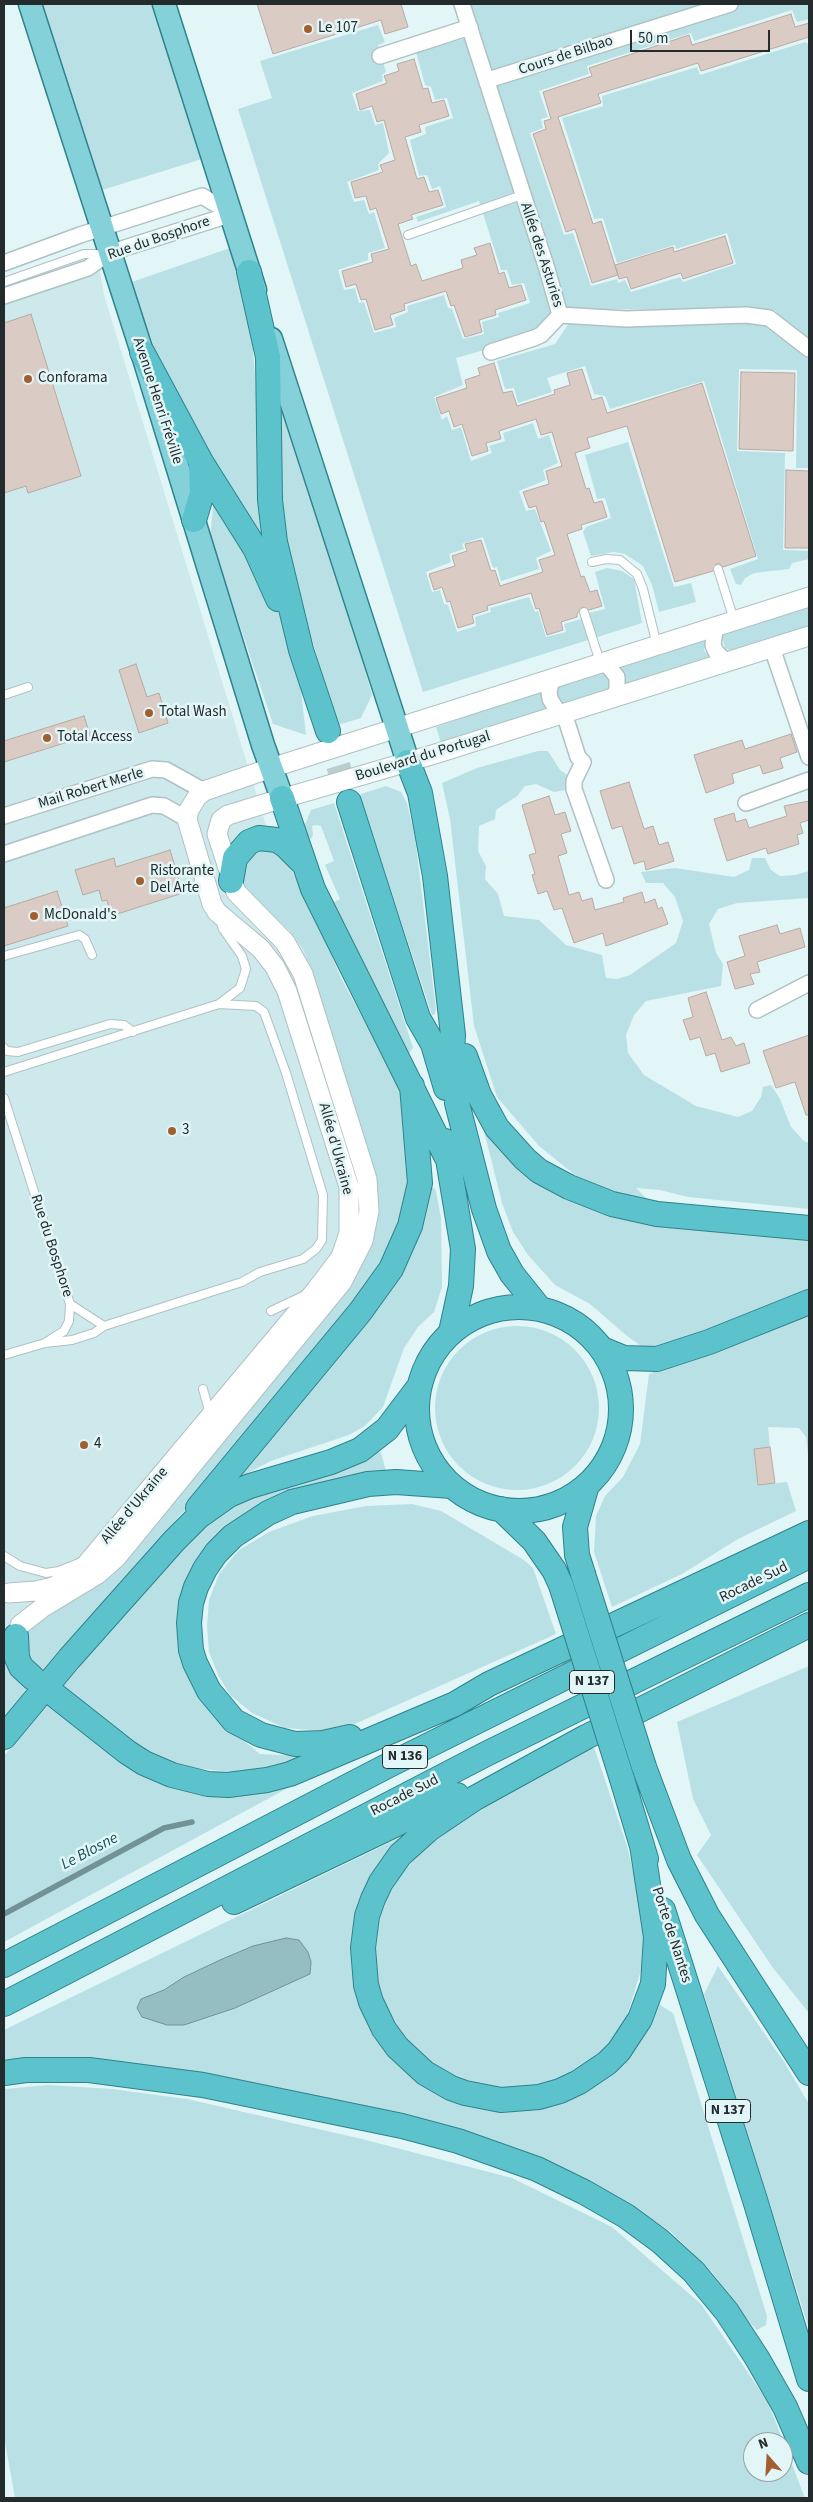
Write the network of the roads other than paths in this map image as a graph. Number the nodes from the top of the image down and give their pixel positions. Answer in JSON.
{"nodes":[{"id":1,"x":30,"y":4,"type":"edge"},
{"id":2,"x":164,"y":4,"type":"edge"},
{"id":3,"x":462,"y":4,"type":"edge"},
{"id":4,"x":730,"y":4,"type":"edge"},
{"id":5,"x":470,"y":27,"type":"junction"},
{"id":6,"x":380,"y":56,"type":"dead end"},
{"id":7,"x":488,"y":80,"type":"junction"},
{"id":8,"x":522,"y":195,"type":"junction"},
{"id":9,"x":232,"y":214,"type":"junction"},
{"id":10,"x":101,"y":228,"type":"junction"},
{"id":11,"x":408,"y":235,"type":"dead end"},
{"id":12,"x":109,"y":254,"type":"junction"},
{"id":13,"x":4,"y":263,"type":"edge"},
{"id":14,"x":249,"y":272,"type":"junction"},
{"id":15,"x":4,"y":282,"type":"edge"},
{"id":16,"x":4,"y":296,"type":"edge"},
{"id":17,"x":560,"y":315,"type":"junction"},
{"id":18,"x":809,"y":349,"type":"edge"},
{"id":19,"x":142,"y":352,"type":"junction"},
{"id":20,"x":491,"y":352,"type":"dead end"},
{"id":21,"x":201,"y":462,"type":"junction"},
{"id":22,"x":194,"y":520,"type":"junction"},
{"id":23,"x":592,"y":562,"type":"dead end"},
{"id":24,"x":718,"y":569,"type":"dead end"},
{"id":25,"x":809,"y":596,"type":"edge"},
{"id":26,"x":584,"y":612,"type":"dead end"},
{"id":27,"x":727,"y":623,"type":"junction"},
{"id":28,"x":809,"y":636,"type":"edge"},
{"id":29,"x":657,"y":645,"type":"junction"},
{"id":30,"x":772,"y":648,"type":"junction"},
{"id":31,"x":301,"y":650,"type":"junction"},
{"id":32,"x":727,"y":662,"type":"junction"},
{"id":33,"x":600,"y":663,"type":"junction"},
{"id":34,"x":552,"y":679,"type":"junction"},
{"id":35,"x":28,"y":687,"type":"dead end"},
{"id":36,"x":4,"y":695,"type":"edge"},
{"id":37,"x":612,"y":698,"type":"junction"},
{"id":38,"x":564,"y":713,"type":"junction"},
{"id":39,"x":398,"y":727,"type":"junction"},
{"id":40,"x":328,"y":731,"type":"tunnel mouth"},
{"id":41,"x":809,"y":756,"type":"edge"},
{"id":42,"x":408,"y":762,"type":"junction"},
{"id":43,"x":271,"y":768,"type":"junction"},
{"id":44,"x":809,"y":780,"type":"edge"},
{"id":45,"x":204,"y":791,"type":"junction"},
{"id":46,"x":282,"y":798,"type":"junction"},
{"id":47,"x":349,"y":802,"type":"tunnel mouth"},
{"id":48,"x":746,"y":803,"type":"dead end"},
{"id":49,"x":4,"y":816,"type":"edge"},
{"id":50,"x":186,"y":818,"type":"junction"},
{"id":51,"x":4,"y":854,"type":"edge"},
{"id":52,"x":303,"y":863,"type":"junction"},
{"id":53,"x":606,"y":880,"type":"dead end"},
{"id":54,"x":231,"y":881,"type":"junction"},
{"id":55,"x":217,"y":912,"type":"junction"},
{"id":56,"x":92,"y":955,"type":"dead end"},
{"id":57,"x":4,"y":956,"type":"edge"},
{"id":58,"x":809,"y":983,"type":"edge"},
{"id":59,"x":219,"y":1004,"type":"junction"},
{"id":60,"x":757,"y":1010,"type":"dead end"},
{"id":61,"x":418,"y":1018,"type":"junction"},
{"id":62,"x":133,"y":1032,"type":"junction"},
{"id":63,"x":453,"y":1035,"type":"junction"},
{"id":64,"x":4,"y":1048,"type":"edge"},
{"id":65,"x":4,"y":1072,"type":"edge"},
{"id":66,"x":412,"y":1086,"type":"junction"},
{"id":67,"x":4,"y":1098,"type":"edge"},
{"id":68,"x":457,"y":1103,"type":"junction"},
{"id":69,"x":446,"y":1156,"type":"junction"},
{"id":70,"x":809,"y":1228,"type":"edge"},
{"id":71,"x":316,"y":1290,"type":"junction"},
{"id":72,"x":809,"y":1302,"type":"edge"},
{"id":73,"x":70,"y":1304,"type":"junction"},
{"id":74,"x":540,"y":1309,"type":"junction"},
{"id":75,"x":271,"y":1311,"type":"dead end"},
{"id":76,"x":104,"y":1326,"type":"junction"},
{"id":77,"x":451,"y":1332,"type":"junction"},
{"id":78,"x":46,"y":1343,"type":"junction"},
{"id":79,"x":602,"y":1349,"type":"junction"},
{"id":80,"x":4,"y":1355,"type":"edge"},
{"id":81,"x":418,"y":1388,"type":"junction"},
{"id":82,"x":203,"y":1390,"type":"dead end"},
{"id":83,"x":211,"y":1416,"type":"junction"},
{"id":84,"x":587,"y":1485,"type":"junction"},
{"id":85,"x":452,"y":1486,"type":"junction"},
{"id":86,"x":501,"y":1509,"type":"junction"},
{"id":87,"x":809,"y":1533,"type":"edge"},
{"id":88,"x":174,"y":1541,"type":"junction"},
{"id":89,"x":4,"y":1556,"type":"edge"},
{"id":90,"x":809,"y":1556,"type":"edge"},
{"id":91,"x":92,"y":1557,"type":"junction"},
{"id":92,"x":6,"y":1591,"type":"edge"},
{"id":93,"x":809,"y":1595,"type":"edge"},
{"id":94,"x":809,"y":1625,"type":"edge"},
{"id":95,"x":13,"y":1636,"type":"edge"},
{"id":96,"x":33,"y":1678,"type":"dead end"},
{"id":97,"x":489,"y":1684,"type":"junction"},
{"id":98,"x":56,"y":1696,"type":"dead end"},
{"id":99,"x":586,"y":1737,"type":"junction"},
{"id":100,"x":4,"y":1738,"type":"edge"},
{"id":101,"x":645,"y":1772,"type":"junction"},
{"id":102,"x":642,"y":1845,"type":"junction"},
{"id":103,"x":201,"y":1902,"type":"junction"},
{"id":104,"x":4,"y":1965,"type":"edge"},
{"id":105,"x":4,"y":2004,"type":"edge"},
{"id":106,"x":809,"y":2044,"type":"edge"},
{"id":107,"x":809,"y":2072,"type":"edge"},
{"id":108,"x":4,"y":2073,"type":"edge"},
{"id":109,"x":809,"y":2379,"type":"edge"},
{"id":110,"x":809,"y":2462,"type":"edge"}],
"edges":[{"from":1,"to":10,"type":"main road","name":"Avenue Henri Fréville"},
{"from":2,"to":9,"type":"main road"},
{"from":3,"to":5,"type":"street","name":"Allée des Asturies"},
{"from":4,"to":7,"type":"street","name":"Cours de Bilbao"},
{"from":5,"to":6,"type":"street"},
{"from":5,"to":7,"type":"street","name":"Allée des Asturies"},
{"from":7,"to":8,"type":"street","name":"Allée des Asturies"},
{"from":8,"to":11,"type":"lane"},
{"from":8,"to":17,"type":"street","name":"Allée des Asturies"},
{"from":9,"to":10,"type":"street","name":"Rue du Bosphore"},
{"from":9,"to":12,"type":"street","name":"Rue du Bosphore"},
{"from":9,"to":14,"type":"main road"},
{"from":10,"to":12,"type":"main road","name":"Avenue Henri Fréville"},
{"from":10,"to":13,"type":"street","name":"Rue du Bosphore"},
{"from":12,"to":15,"type":"lane"},
{"from":12,"to":16,"type":"street","name":"Rue du Bosphore"},
{"from":12,"to":19,"type":"main road","name":"Avenue Henri Fréville"},
{"from":14,"to":31,"type":"highway"},
{"from":14,"to":39,"type":"main road"},
{"from":17,"to":18,"type":"street","name":"Allée des Asturies"},
{"from":17,"to":20,"type":"street"},
{"from":19,"to":21,"type":"highway"},
{"from":19,"to":22,"type":"main road","name":"Avenue Henri Fréville"},
{"from":21,"to":22,"type":"highway"},
{"from":21,"to":31,"type":"highway"},
{"from":22,"to":43,"type":"main road","name":"Avenue Henri Fréville"},
{"from":23,"to":29,"type":"lane"},
{"from":24,"to":27,"type":"lane"},
{"from":25,"to":27,"type":"street"},
{"from":26,"to":33,"type":"lane"},
{"from":27,"to":29,"type":"street"},
{"from":27,"to":32,"type":"street"},
{"from":28,"to":30,"type":"street","name":"Boulevard du Portugal"},
{"from":29,"to":33,"type":"street"},
{"from":30,"to":32,"type":"street","name":"Boulevard du Portugal"},
{"from":30,"to":41,"type":"street"},
{"from":31,"to":40,"type":"highway"},
{"from":32,"to":37,"type":"street","name":"Boulevard du Portugal"},
{"from":33,"to":34,"type":"street"},
{"from":33,"to":37,"type":"street"},
{"from":34,"to":38,"type":"street"},
{"from":34,"to":39,"type":"street"},
{"from":35,"to":36,"type":"lane"},
{"from":37,"to":38,"type":"street","name":"Boulevard du Portugal"},
{"from":38,"to":42,"type":"street","name":"Boulevard du Portugal"},
{"from":38,"to":53,"type":"street"},
{"from":39,"to":42,"type":"main road"},
{"from":39,"to":43,"type":"street"},
{"from":42,"to":46,"type":"street","name":"Boulevard du Portugal"},
{"from":42,"to":63,"type":"highway"},
{"from":43,"to":45,"type":"street"},
{"from":43,"to":46,"type":"main road","name":"Avenue Henri Fréville"},
{"from":44,"to":48,"type":"street"},
{"from":45,"to":49,"type":"street","name":"Mail Robert Merle"},
{"from":45,"to":50,"type":"street"},
{"from":46,"to":52,"type":"highway"},
{"from":46,"to":54,"type":"street","name":"Allée d'Ukraine"},
{"from":47,"to":61,"type":"highway"},
{"from":50,"to":51,"type":"street"},
{"from":50,"to":55,"type":"street","name":"Allée d'Ukraine"},
{"from":52,"to":54,"type":"highway"},
{"from":52,"to":66,"type":"highway"},
{"from":54,"to":95,"type":"street","name":"Allée d'Ukraine"},
{"from":55,"to":59,"type":"lane"},
{"from":55,"to":71,"type":"street","name":"Allée d'Ukraine"},
{"from":56,"to":57,"type":"lane"},
{"from":58,"to":60,"type":"street"},
{"from":59,"to":62,"type":"lane"},
{"from":59,"to":76,"type":"lane"},
{"from":61,"to":68,"type":"highway"},
{"from":61,"to":69,"type":"highway"},
{"from":62,"to":64,"type":"lane"},
{"from":62,"to":65,"type":"lane"},
{"from":63,"to":68,"type":"highway"},
{"from":63,"to":70,"type":"highway"},
{"from":66,"to":69,"type":"highway"},
{"from":66,"to":88,"type":"highway"},
{"from":67,"to":73,"type":"lane","name":"Rue du Bosphore"},
{"from":68,"to":74,"type":"highway"},
{"from":69,"to":77,"type":"highway"},
{"from":71,"to":75,"type":"lane"},
{"from":71,"to":83,"type":"street","name":"Allée d'Ukraine"},
{"from":72,"to":79,"type":"highway"},
{"from":73,"to":76,"type":"lane"},
{"from":73,"to":78,"type":"lane","name":"Rue du Bosphore"},
{"from":74,"to":77,"type":"highway"},
{"from":74,"to":79,"type":"highway"},
{"from":76,"to":78,"type":"lane"},
{"from":77,"to":81,"type":"highway"},
{"from":78,"to":80,"type":"lane","name":"Rue du Bosphore"},
{"from":79,"to":84,"type":"highway"},
{"from":81,"to":85,"type":"highway"},
{"from":81,"to":88,"type":"highway"},
{"from":82,"to":83,"type":"lane"},
{"from":83,"to":91,"type":"street","name":"Allée d'Ukraine"},
{"from":84,"to":86,"type":"highway"},
{"from":84,"to":101,"type":"highway","number":"N 137","bridge":true},
{"from":85,"to":86,"type":"highway"},
{"from":85,"to":97,"type":"highway"},
{"from":86,"to":102,"type":"highway","name":"Porte de Nantes","number":"N 137","bridge":true},
{"from":87,"to":97,"type":"highway"},
{"from":88,"to":100,"type":"highway"},
{"from":89,"to":91,"type":"lane"},
{"from":90,"to":104,"type":"highway","name":"Rocade Sud","number":"N 136"},
{"from":91,"to":92,"type":"street","name":"Allée d'Ukraine"},
{"from":92,"to":95,"type":"street","name":"Allée d'Ukraine"},
{"from":93,"to":103,"type":"highway","name":"Rocade Sud","number":"N 136"},
{"from":94,"to":99,"type":"highway"},
{"from":95,"to":96,"type":"highway"},
{"from":97,"to":98,"type":"highway"},
{"from":99,"to":102,"type":"highway"},
{"from":99,"to":103,"type":"highway"},
{"from":101,"to":106,"type":"highway"},
{"from":101,"to":107,"type":"highway","number":"N 137"},
{"from":102,"to":109,"type":"highway","name":"Porte de Nantes","number":"N 137"},
{"from":103,"to":105,"type":"highway","name":"Rocade Sud","number":"N 136"},
{"from":108,"to":110,"type":"highway"}]}
